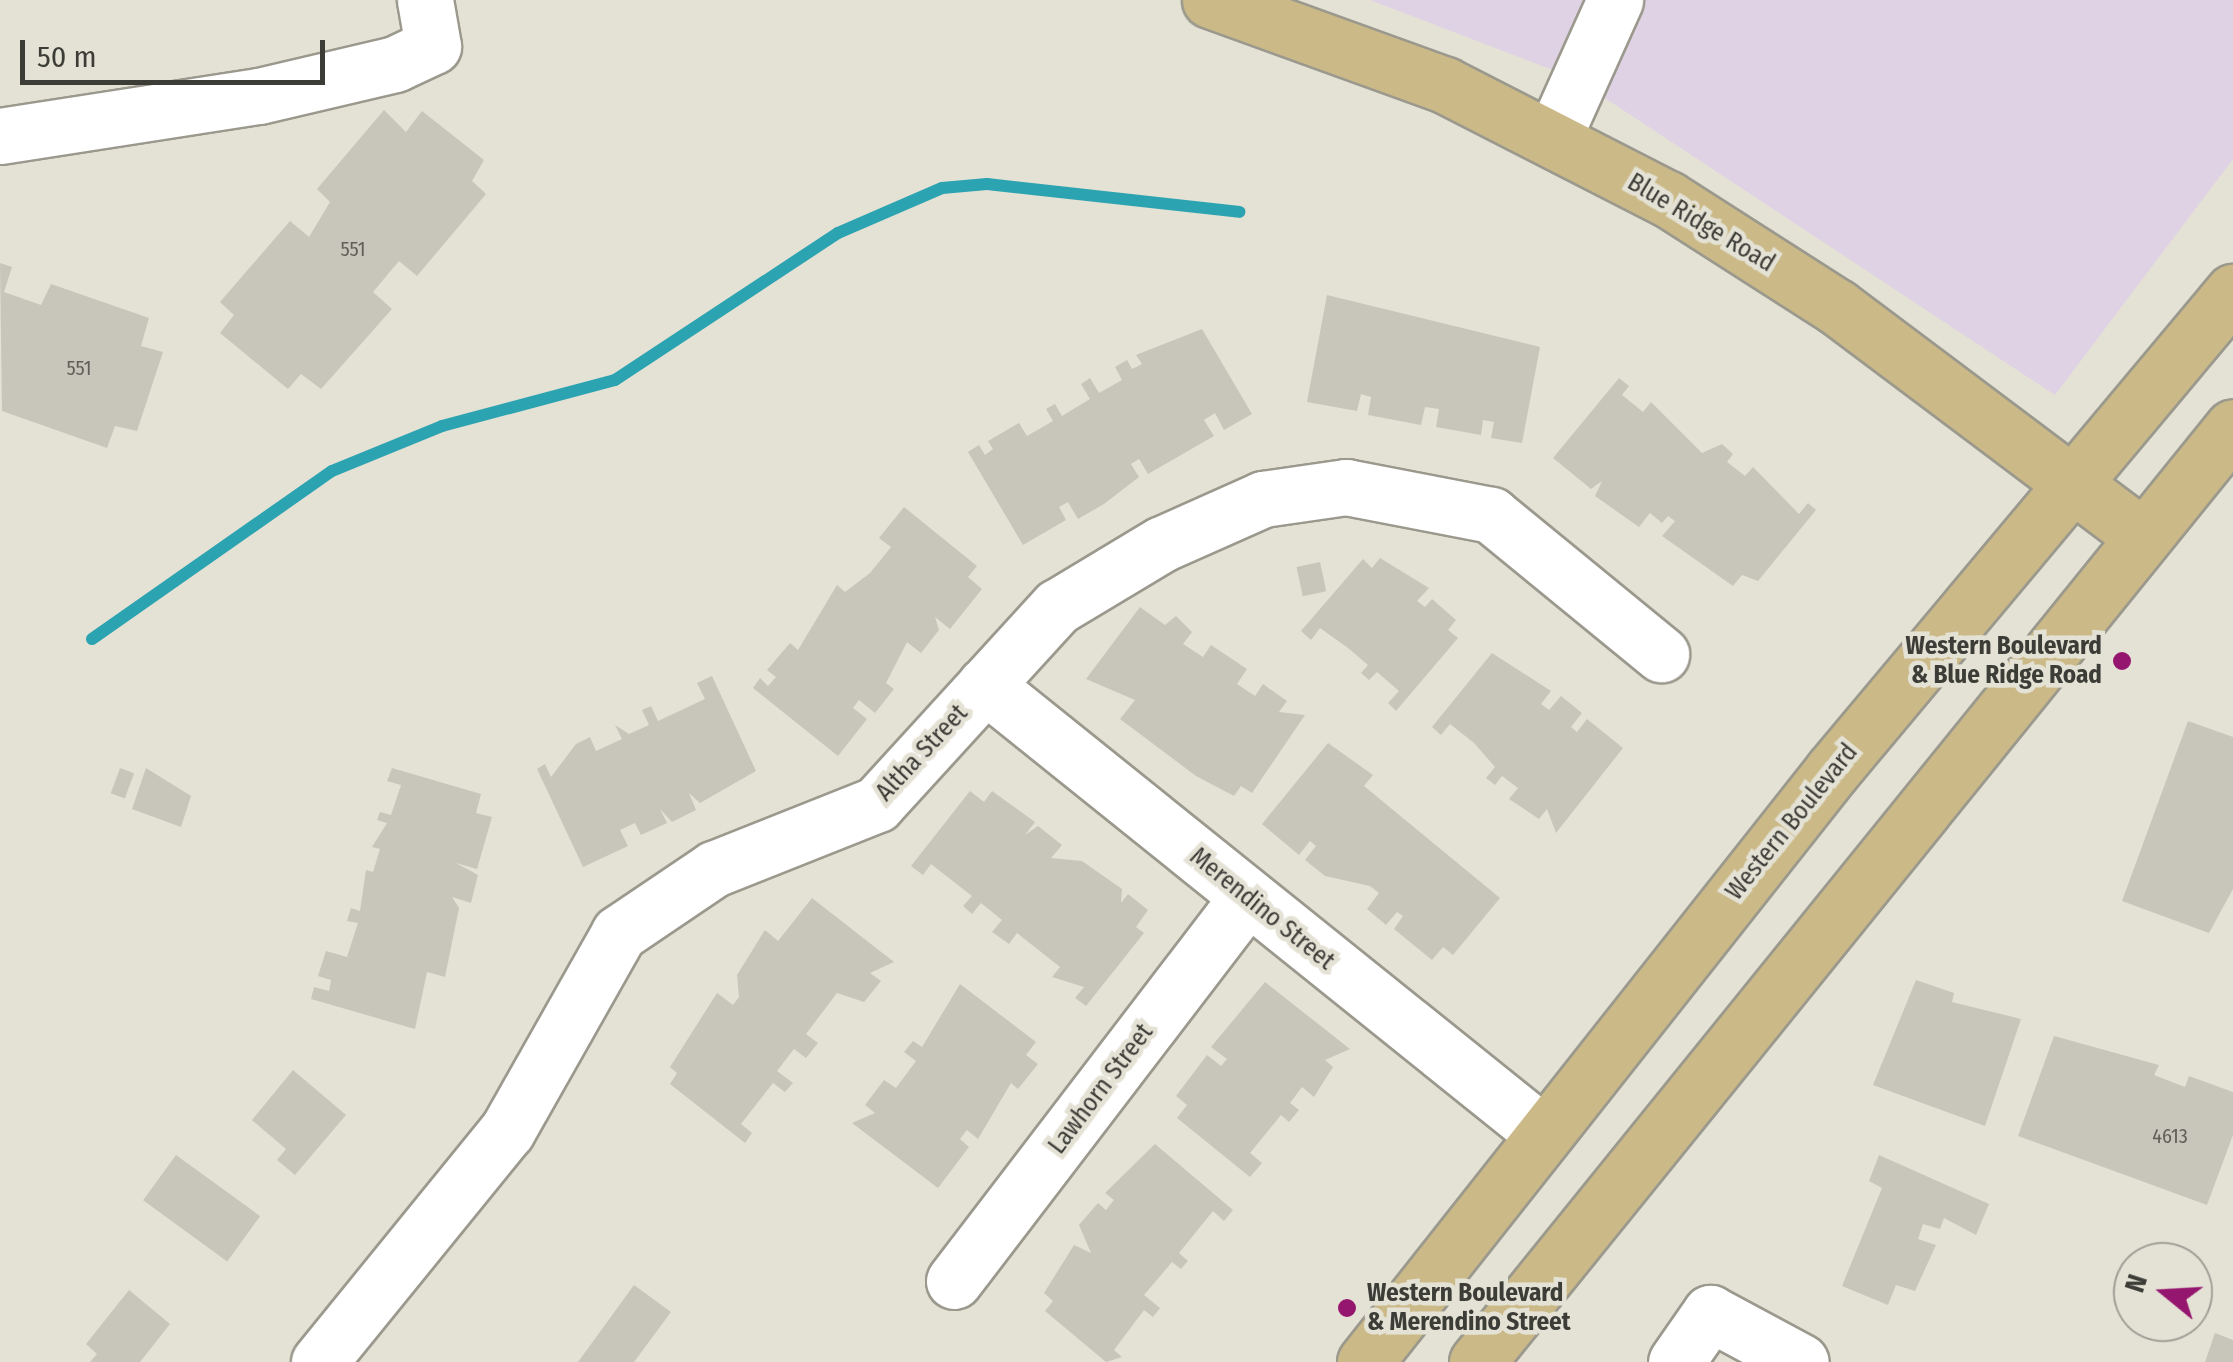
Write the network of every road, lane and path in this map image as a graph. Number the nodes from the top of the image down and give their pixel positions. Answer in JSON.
{"nodes":[{"id":1,"x":426,"y":0,"type":"edge"},
{"id":2,"x":1210,"y":0,"type":"edge"},
{"id":3,"x":1614,"y":0,"type":"edge"},
{"id":4,"x":0,"y":136,"type":"edge"},
{"id":5,"x":1554,"y":136,"type":"junction"},
{"id":6,"x":2233,"y":292,"type":"edge"},
{"id":7,"x":2233,"y":427,"type":"edge"},
{"id":8,"x":2073,"y":482,"type":"junction"},
{"id":9,"x":2142,"y":536,"type":"junction"},
{"id":10,"x":1660,"y":654,"type":"dead end"},
{"id":11,"x":986,"y":685,"type":"junction"},
{"id":12,"x":1247,"y":898,"type":"junction"},
{"id":13,"x":1540,"y":1132,"type":"junction"},
{"id":14,"x":954,"y":1281,"type":"dead end"},
{"id":15,"x":1483,"y":1360,"type":"edge"},
{"id":16,"x":319,"y":1362,"type":"edge"},
{"id":17,"x":1364,"y":1362,"type":"edge"},
{"id":18,"x":1676,"y":1362,"type":"edge"},
{"id":19,"x":1801,"y":1362,"type":"edge"}],
"edges":[{"from":1,"to":4,"type":"street"},
{"from":2,"to":5,"type":"main road","name":"Blue Ridge Road"},
{"from":3,"to":5,"type":"street"},
{"from":5,"to":8,"type":"main road","name":"Blue Ridge Road"},
{"from":6,"to":8,"type":"main road","name":"Western Boulevard"},
{"from":7,"to":9,"type":"main road"},
{"from":8,"to":9,"type":"main road","name":"Blue Ridge Road"},
{"from":8,"to":13,"type":"main road","name":"Western Boulevard"},
{"from":9,"to":15,"type":"main road"},
{"from":10,"to":11,"type":"street","name":"Altha Street"},
{"from":11,"to":12,"type":"street","name":"Merendino Street"},
{"from":11,"to":16,"type":"street","name":"Altha Street"},
{"from":12,"to":13,"type":"street","name":"Merendino Street"},
{"from":12,"to":14,"type":"street","name":"Lawhorn Street"},
{"from":13,"to":17,"type":"main road","name":"Western Boulevard"},
{"from":18,"to":19,"type":"street"}]}
